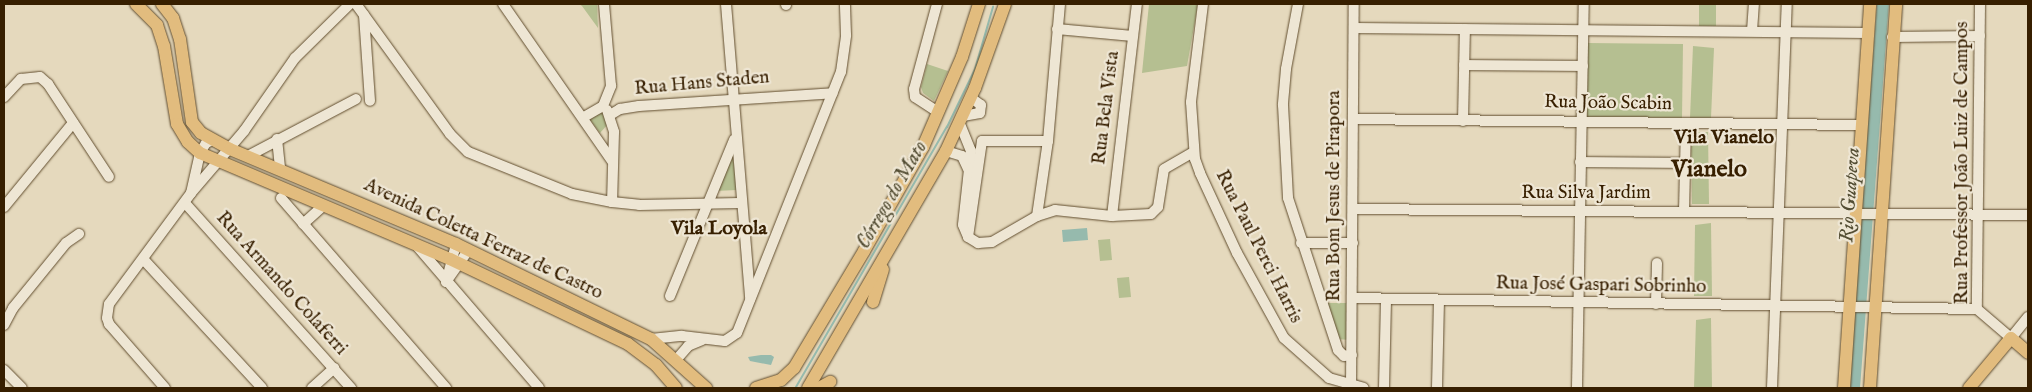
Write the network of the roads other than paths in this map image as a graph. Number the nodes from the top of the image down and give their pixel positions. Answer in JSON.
{"nodes":[{"id":1,"x":136,"y":4,"type":"edge"},
{"id":2,"x":162,"y":4,"type":"edge"},
{"id":3,"x":350,"y":4,"type":"edge"},
{"id":4,"x":356,"y":4,"type":"edge"},
{"id":5,"x":503,"y":4,"type":"edge"},
{"id":6,"x":604,"y":4,"type":"edge"},
{"id":7,"x":726,"y":4,"type":"edge"},
{"id":8,"x":845,"y":4,"type":"edge"},
{"id":9,"x":937,"y":4,"type":"edge"},
{"id":10,"x":979,"y":4,"type":"edge"},
{"id":11,"x":1060,"y":4,"type":"edge"},
{"id":12,"x":1137,"y":4,"type":"edge"},
{"id":13,"x":1203,"y":4,"type":"edge"},
{"id":14,"x":1298,"y":4,"type":"edge"},
{"id":15,"x":1354,"y":4,"type":"edge"},
{"id":16,"x":1584,"y":4,"type":"edge"},
{"id":17,"x":1754,"y":4,"type":"edge"},
{"id":18,"x":1787,"y":4,"type":"edge"},
{"id":19,"x":1870,"y":4,"type":"edge"},
{"id":20,"x":1896,"y":4,"type":"edge"},
{"id":21,"x":1980,"y":4,"type":"edge"},
{"id":22,"x":1002,"y":7,"type":"edge"},
{"id":23,"x":364,"y":15,"type":"junction"},
{"id":24,"x":1354,"y":28,"type":"junction"},
{"id":25,"x":1057,"y":29,"type":"junction"},
{"id":26,"x":1465,"y":29,"type":"junction"},
{"id":27,"x":1583,"y":29,"type":"junction"},
{"id":28,"x":1752,"y":31,"type":"junction"},
{"id":29,"x":1786,"y":32,"type":"junction"},
{"id":30,"x":1868,"y":33,"type":"junction"},
{"id":31,"x":1133,"y":36,"type":"junction"},
{"id":32,"x":1980,"y":36,"type":"junction"},
{"id":33,"x":1892,"y":37,"type":"junction"},
{"id":34,"x":1464,"y":65,"type":"junction"},
{"id":35,"x":1583,"y":66,"type":"junction"},
{"id":36,"x":833,"y":92,"type":"junction"},
{"id":37,"x":4,"y":97,"type":"edge"},
{"id":38,"x":734,"y":98,"type":"junction"},
{"id":39,"x":356,"y":99,"type":"dead end"},
{"id":40,"x":370,"y":102,"type":"dead end"},
{"id":41,"x":602,"y":106,"type":"junction"},
{"id":42,"x":938,"y":112,"type":"junction"},
{"id":43,"x":610,"y":115,"type":"junction"},
{"id":44,"x":584,"y":117,"type":"junction"},
{"id":45,"x":1353,"y":119,"type":"junction"},
{"id":46,"x":961,"y":120,"type":"junction"},
{"id":47,"x":1463,"y":121,"type":"junction"},
{"id":48,"x":1581,"y":121,"type":"junction"},
{"id":49,"x":73,"y":123,"type":"junction"},
{"id":50,"x":1686,"y":123,"type":"junction"},
{"id":51,"x":1783,"y":125,"type":"junction"},
{"id":52,"x":1862,"y":125,"type":"junction"},
{"id":53,"x":614,"y":132,"type":"junction"},
{"id":54,"x":735,"y":136,"type":"junction"},
{"id":55,"x":596,"y":137,"type":"junction"},
{"id":56,"x":277,"y":139,"type":"junction"},
{"id":57,"x":213,"y":140,"type":"junction"},
{"id":58,"x":1048,"y":141,"type":"junction"},
{"id":59,"x":230,"y":149,"type":"junction"},
{"id":60,"x":946,"y":151,"type":"junction"},
{"id":61,"x":1194,"y":152,"type":"junction"},
{"id":62,"x":200,"y":153,"type":"junction"},
{"id":63,"x":248,"y":156,"type":"junction"},
{"id":64,"x":612,"y":160,"type":"junction"},
{"id":65,"x":1580,"y":162,"type":"junction"},
{"id":66,"x":219,"y":163,"type":"junction"},
{"id":67,"x":1686,"y":163,"type":"junction"},
{"id":68,"x":1197,"y":164,"type":"junction"},
{"id":69,"x":280,"y":168,"type":"junction"},
{"id":70,"x":968,"y":169,"type":"junction"},
{"id":71,"x":109,"y":177,"type":"dead end"},
{"id":72,"x":191,"y":193,"type":"junction"},
{"id":73,"x":281,"y":198,"type":"dead end"},
{"id":74,"x":612,"y":202,"type":"junction"},
{"id":75,"x":185,"y":203,"type":"junction"},
{"id":76,"x":740,"y":203,"type":"junction"},
{"id":77,"x":707,"y":204,"type":"junction"},
{"id":78,"x":324,"y":205,"type":"junction"},
{"id":79,"x":4,"y":208,"type":"edge"},
{"id":80,"x":1353,"y":209,"type":"junction"},
{"id":81,"x":1579,"y":211,"type":"junction"},
{"id":82,"x":1684,"y":212,"type":"junction"},
{"id":83,"x":1778,"y":214,"type":"junction"},
{"id":84,"x":1878,"y":214,"type":"junction"},
{"id":85,"x":1979,"y":214,"type":"junction"},
{"id":86,"x":1858,"y":215,"type":"junction"},
{"id":87,"x":2028,"y":215,"type":"edge"},
{"id":88,"x":1037,"y":216,"type":"junction"},
{"id":89,"x":1112,"y":216,"type":"junction"},
{"id":90,"x":303,"y":224,"type":"junction"},
{"id":91,"x":79,"y":234,"type":"dead end"},
{"id":92,"x":968,"y":237,"type":"junction"},
{"id":93,"x":1353,"y":243,"type":"junction"},
{"id":94,"x":1301,"y":244,"type":"junction"},
{"id":95,"x":417,"y":245,"type":"junction"},
{"id":96,"x":462,"y":247,"type":"junction"},
{"id":97,"x":885,"y":256,"type":"junction"},
{"id":98,"x":144,"y":260,"type":"junction"},
{"id":99,"x":455,"y":262,"type":"junction"},
{"id":100,"x":1657,"y":263,"type":"dead end"},
{"id":101,"x":446,"y":282,"type":"junction"},
{"id":102,"x":670,"y":296,"type":"dead end"},
{"id":103,"x":1352,"y":298,"type":"junction"},
{"id":104,"x":750,"y":299,"type":"junction"},
{"id":105,"x":1386,"y":299,"type":"junction"},
{"id":106,"x":1439,"y":301,"type":"junction"},
{"id":107,"x":874,"y":302,"type":"dead end"},
{"id":108,"x":1579,"y":302,"type":"junction"},
{"id":109,"x":1656,"y":304,"type":"junction"},
{"id":110,"x":1775,"y":307,"type":"junction"},
{"id":111,"x":1851,"y":309,"type":"junction"},
{"id":112,"x":1872,"y":309,"type":"junction"},
{"id":113,"x":1977,"y":309,"type":"junction"},
{"id":114,"x":2028,"y":317,"type":"edge"},
{"id":115,"x":4,"y":325,"type":"edge"},
{"id":116,"x":2010,"y":338,"type":"junction"},
{"id":117,"x":651,"y":339,"type":"junction"},
{"id":118,"x":703,"y":340,"type":"junction"},
{"id":119,"x":2028,"y":353,"type":"edge"},
{"id":120,"x":1352,"y":356,"type":"junction"},
{"id":121,"x":676,"y":360,"type":"junction"},
{"id":122,"x":334,"y":368,"type":"junction"},
{"id":123,"x":4,"y":370,"type":"edge"},
{"id":124,"x":1352,"y":370,"type":"junction"},
{"id":125,"x":1322,"y":371,"type":"junction"},
{"id":126,"x":830,"y":382,"type":"dead end"},
{"id":127,"x":1351,"y":385,"type":"edge"},
{"id":128,"x":22,"y":388,"type":"edge"},
{"id":129,"x":165,"y":388,"type":"edge"},
{"id":130,"x":262,"y":388,"type":"edge"},
{"id":131,"x":312,"y":388,"type":"edge"},
{"id":132,"x":352,"y":388,"type":"edge"},
{"id":133,"x":446,"y":388,"type":"edge"},
{"id":134,"x":539,"y":388,"type":"edge"},
{"id":135,"x":676,"y":388,"type":"edge"},
{"id":136,"x":706,"y":388,"type":"edge"},
{"id":137,"x":756,"y":388,"type":"edge"},
{"id":138,"x":808,"y":388,"type":"edge"},
{"id":139,"x":818,"y":388,"type":"edge"},
{"id":140,"x":1364,"y":388,"type":"edge"},
{"id":141,"x":1384,"y":388,"type":"edge"},
{"id":142,"x":1437,"y":388,"type":"edge"},
{"id":143,"x":1577,"y":388,"type":"edge"},
{"id":144,"x":1772,"y":388,"type":"edge"},
{"id":145,"x":1844,"y":388,"type":"edge"},
{"id":146,"x":1870,"y":388,"type":"edge"},
{"id":147,"x":1969,"y":388,"type":"edge"}],
"edges":[{"from":1,"to":62,"type":"main road"},
{"from":2,"to":57,"type":"main road","name":"Avenida Coletta Ferraz de Castro"},
{"from":3,"to":59,"type":"street"},
{"from":4,"to":23,"type":"street"},
{"from":5,"to":44,"type":"street"},
{"from":6,"to":41,"type":"street"},
{"from":7,"to":38,"type":"street"},
{"from":8,"to":36,"type":"street"},
{"from":9,"to":42,"type":"street"},
{"from":10,"to":42,"type":"main road"},
{"from":11,"to":25,"type":"street"},
{"from":12,"to":31,"type":"street","name":"Rua Bela Vista"},
{"from":13,"to":61,"type":"street","name":"Rua Paul Perci Harris"},
{"from":14,"to":94,"type":"street"},
{"from":15,"to":24,"type":"street","name":"Rua Bom Jesus de Pirapora"},
{"from":16,"to":27,"type":"street"},
{"from":17,"to":28,"type":"street"},
{"from":18,"to":29,"type":"street"},
{"from":19,"to":30,"type":"main road"},
{"from":20,"to":33,"type":"main road"},
{"from":21,"to":32,"type":"street","name":"Rua Professor João Luiz de Campos"},
{"from":22,"to":46,"type":"main road"},
{"from":23,"to":40,"type":"street"},
{"from":23,"to":74,"type":"street"},
{"from":24,"to":26,"type":"street"},
{"from":24,"to":45,"type":"street","name":"Rua Bom Jesus de Pirapora"},
{"from":25,"to":31,"type":"street"},
{"from":25,"to":58,"type":"street"},
{"from":26,"to":27,"type":"street"},
{"from":26,"to":34,"type":"street"},
{"from":27,"to":28,"type":"street"},
{"from":27,"to":35,"type":"street"},
{"from":28,"to":29,"type":"street"},
{"from":29,"to":30,"type":"street"},
{"from":29,"to":51,"type":"street"},
{"from":30,"to":52,"type":"main road"},
{"from":31,"to":89,"type":"street","name":"Rua Bela Vista"},
{"from":32,"to":33,"type":"street"},
{"from":32,"to":85,"type":"street","name":"Rua Professor João Luiz de Campos"},
{"from":33,"to":84,"type":"main road"},
{"from":34,"to":35,"type":"street"},
{"from":34,"to":47,"type":"street"},
{"from":35,"to":48,"type":"street"},
{"from":36,"to":38,"type":"street","name":"Rua Hans Staden"},
{"from":36,"to":104,"type":"street"},
{"from":37,"to":49,"type":"street"},
{"from":38,"to":43,"type":"street","name":"Rua Hans Staden"},
{"from":38,"to":54,"type":"street"},
{"from":39,"to":56,"type":"street"},
{"from":41,"to":43,"type":"street"},
{"from":41,"to":44,"type":"street"},
{"from":42,"to":137,"type":"main road"},
{"from":43,"to":53,"type":"street"},
{"from":44,"to":55,"type":"street"},
{"from":45,"to":47,"type":"street","name":"Rua João Scabin"},
{"from":45,"to":80,"type":"street","name":"Rua Bom Jesus de Pirapora"},
{"from":46,"to":60,"type":"main road"},
{"from":46,"to":70,"type":"street"},
{"from":47,"to":48,"type":"street","name":"Rua João Scabin"},
{"from":48,"to":50,"type":"street","name":"Rua João Scabin"},
{"from":48,"to":65,"type":"street"},
{"from":49,"to":71,"type":"street"},
{"from":49,"to":79,"type":"street"},
{"from":50,"to":51,"type":"street","name":"Rua João Scabin"},
{"from":50,"to":67,"type":"street"},
{"from":51,"to":52,"type":"street","name":"Rua João Scabin"},
{"from":51,"to":83,"type":"street"},
{"from":52,"to":86,"type":"main road"},
{"from":53,"to":55,"type":"street"},
{"from":53,"to":64,"type":"street"},
{"from":54,"to":76,"type":"street"},
{"from":54,"to":77,"type":"street"},
{"from":55,"to":64,"type":"street"},
{"from":56,"to":63,"type":"street"},
{"from":56,"to":69,"type":"street"},
{"from":57,"to":59,"type":"main road","name":"Avenida Coletta Ferraz de Castro"},
{"from":57,"to":62,"type":"street"},
{"from":58,"to":88,"type":"street"},
{"from":58,"to":92,"type":"street"},
{"from":59,"to":63,"type":"main road","name":"Avenida Coletta Ferraz de Castro"},
{"from":59,"to":66,"type":"street"},
{"from":60,"to":70,"type":"street"},
{"from":60,"to":97,"type":"main road"},
{"from":61,"to":68,"type":"street","name":"Rua Paul Perci Harris"},
{"from":61,"to":89,"type":"street"},
{"from":62,"to":66,"type":"main road","name":"Avenida Coletta Ferraz de Castro"},
{"from":62,"to":72,"type":"street"},
{"from":63,"to":69,"type":"main road","name":"Avenida Coletta Ferraz de Castro"},
{"from":64,"to":74,"type":"street"},
{"from":65,"to":67,"type":"street"},
{"from":65,"to":81,"type":"street"},
{"from":66,"to":72,"type":"street"},
{"from":66,"to":78,"type":"main road","name":"Avenida Coletta Ferraz de Castro"},
{"from":67,"to":82,"type":"street"},
{"from":68,"to":89,"type":"street"},
{"from":68,"to":125,"type":"street","name":"Rua Paul Perci Harris"},
{"from":69,"to":96,"type":"main road","name":"Avenida Coletta Ferraz de Castro"},
{"from":70,"to":92,"type":"street"},
{"from":72,"to":75,"type":"street"},
{"from":73,"to":90,"type":"street"},
{"from":74,"to":77,"type":"street"},
{"from":75,"to":98,"type":"street"},
{"from":75,"to":122,"type":"street","name":"Rua Armando Colaferri"},
{"from":76,"to":77,"type":"street"},
{"from":76,"to":104,"type":"street"},
{"from":77,"to":102,"type":"street"},
{"from":78,"to":90,"type":"street"},
{"from":78,"to":95,"type":"main road","name":"Avenida Coletta Ferraz de Castro"},
{"from":80,"to":81,"type":"street","name":"Rua Silva Jardim"},
{"from":80,"to":93,"type":"street","name":"Rua Bom Jesus de Pirapora"},
{"from":81,"to":82,"type":"street","name":"Rua Silva Jardim"},
{"from":81,"to":108,"type":"street"},
{"from":82,"to":83,"type":"street","name":"Rua Silva Jardim"},
{"from":83,"to":86,"type":"street","name":"Rua Silva Jardim"},
{"from":83,"to":110,"type":"street"},
{"from":84,"to":85,"type":"street","name":"Rua Silva Jardim"},
{"from":84,"to":86,"type":"street","name":"Rua Silva Jardim"},
{"from":84,"to":112,"type":"main road"},
{"from":85,"to":87,"type":"street","name":"Rua Silva Jardim"},
{"from":85,"to":113,"type":"street","name":"Rua Professor João Luiz de Campos"},
{"from":86,"to":111,"type":"main road"},
{"from":88,"to":89,"type":"street"},
{"from":88,"to":92,"type":"street"},
{"from":90,"to":133,"type":"street"},
{"from":91,"to":115,"type":"street"},
{"from":93,"to":94,"type":"street"},
{"from":93,"to":103,"type":"street","name":"Rua Bom Jesus de Pirapora"},
{"from":94,"to":120,"type":"street"},
{"from":95,"to":99,"type":"main road","name":"Avenida Coletta Ferraz de Castro"},
{"from":95,"to":101,"type":"street"},
{"from":96,"to":99,"type":"street"},
{"from":96,"to":117,"type":"main road","name":"Avenida Coletta Ferraz de Castro"},
{"from":97,"to":107,"type":"main road"},
{"from":97,"to":138,"type":"main road"},
{"from":98,"to":129,"type":"street"},
{"from":98,"to":130,"type":"street"},
{"from":99,"to":101,"type":"street"},
{"from":99,"to":135,"type":"main road","name":"Avenida Coletta Ferraz de Castro"},
{"from":100,"to":109,"type":"street"},
{"from":101,"to":134,"type":"street"},
{"from":103,"to":105,"type":"street","name":"Rua José Gaspari Sobrinho"},
{"from":103,"to":120,"type":"street","name":"Rua Bom Jesus de Pirapora"},
{"from":104,"to":118,"type":"street"},
{"from":105,"to":106,"type":"street","name":"Rua José Gaspari Sobrinho"},
{"from":105,"to":141,"type":"street"},
{"from":106,"to":108,"type":"street","name":"Rua José Gaspari Sobrinho"},
{"from":106,"to":142,"type":"street"},
{"from":108,"to":109,"type":"street","name":"Rua José Gaspari Sobrinho"},
{"from":108,"to":143,"type":"street"},
{"from":109,"to":110,"type":"street","name":"Rua José Gaspari Sobrinho"},
{"from":110,"to":111,"type":"street","name":"Rua José Gaspari Sobrinho"},
{"from":110,"to":144,"type":"street"},
{"from":111,"to":112,"type":"street","name":"Rua José Gaspari Sobrinho"},
{"from":111,"to":145,"type":"main road"},
{"from":112,"to":113,"type":"street"},
{"from":112,"to":146,"type":"main road"},
{"from":113,"to":116,"type":"street","name":"Rua Professor João Luiz de Campos"},
{"from":114,"to":116,"type":"street"},
{"from":116,"to":119,"type":"main road"},
{"from":116,"to":147,"type":"main road"},
{"from":117,"to":118,"type":"street"},
{"from":117,"to":121,"type":"main road","name":"Avenida Coletta Ferraz de Castro"},
{"from":118,"to":121,"type":"street"},
{"from":120,"to":124,"type":"street","name":"Rua Bom Jesus de Pirapora"},
{"from":121,"to":136,"type":"main road","name":"Avenida Coletta Ferraz de Castro"},
{"from":122,"to":131,"type":"street"},
{"from":122,"to":132,"type":"street","name":"Rua Armando Colaferri"},
{"from":123,"to":128,"type":"street"},
{"from":124,"to":125,"type":"street"},
{"from":124,"to":127,"type":"street","name":"Rua Bom Jesus de Pirapora"},
{"from":125,"to":127,"type":"street","name":"Rua Paul Perci Harris"},
{"from":126,"to":139,"type":"main road"},
{"from":127,"to":140,"type":"street","name":"Rua Paul Perci Harris"}]}
